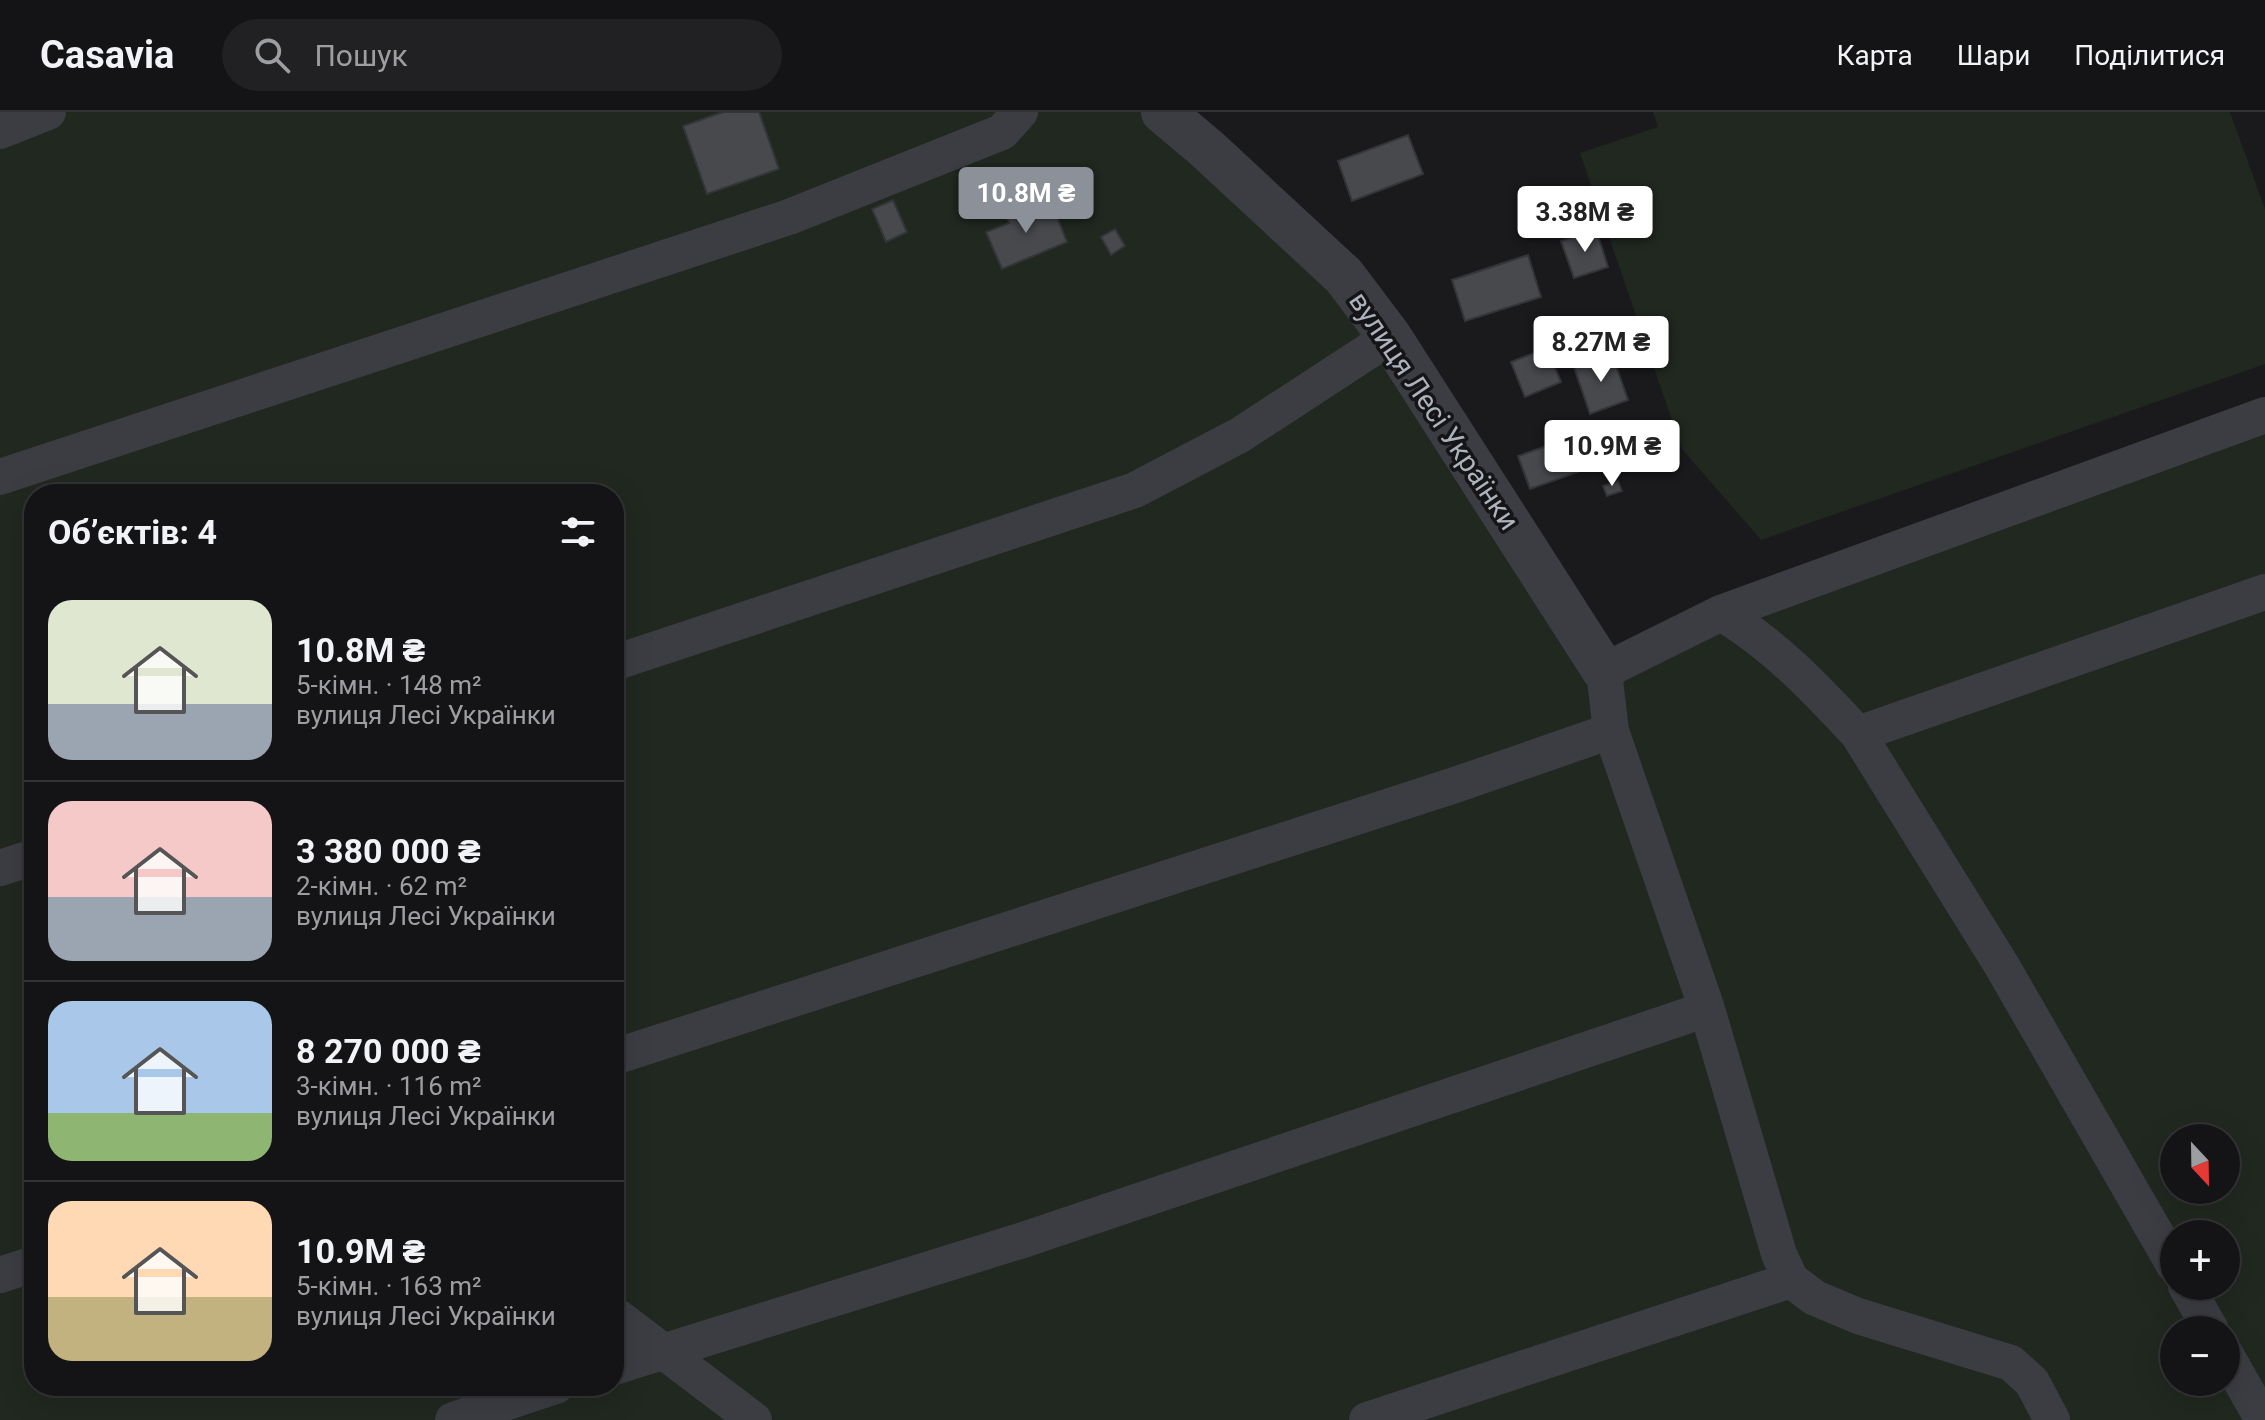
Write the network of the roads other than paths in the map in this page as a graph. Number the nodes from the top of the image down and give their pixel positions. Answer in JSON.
{"nodes":[{"id":1,"x":48,"y":112,"type":"edge"},
{"id":2,"x":1020,"y":112,"type":"edge"},
{"id":3,"x":1163,"y":112,"type":"edge"},
{"id":4,"x":0,"y":131,"type":"edge"},
{"id":5,"x":1390,"y":337,"type":"junction"},
{"id":6,"x":2265,"y":415,"type":"edge"},
{"id":7,"x":0,"y":477,"type":"edge"},
{"id":8,"x":2265,"y":592,"type":"edge"},
{"id":9,"x":1721,"y":613,"type":"junction"},
{"id":10,"x":624,"y":660,"type":"edge"},
{"id":11,"x":1604,"y":671,"type":"junction"},
{"id":12,"x":1611,"y":731,"type":"junction"},
{"id":13,"x":1858,"y":734,"type":"junction"},
{"id":14,"x":24,"y":860,"type":"edge"},
{"id":15,"x":0,"y":868,"type":"edge"},
{"id":16,"x":1707,"y":1009,"type":"junction"},
{"id":17,"x":624,"y":1054,"type":"edge"},
{"id":18,"x":2160,"y":1241,"type":"edge"},
{"id":19,"x":24,"y":1267,"type":"edge"},
{"id":20,"x":0,"y":1275,"type":"edge"},
{"id":21,"x":1791,"y":1280,"type":"junction"},
{"id":22,"x":624,"y":1322,"type":"edge"},
{"id":23,"x":662,"y":1351,"type":"junction"},
{"id":24,"x":624,"y":1364,"type":"edge"},
{"id":25,"x":2240,"y":1380,"type":"edge"},
{"id":26,"x":526,"y":1396,"type":"edge"},
{"id":27,"x":453,"y":1420,"type":"edge"},
{"id":28,"x":754,"y":1420,"type":"edge"},
{"id":29,"x":1367,"y":1420,"type":"edge"},
{"id":30,"x":2052,"y":1420,"type":"edge"},
{"id":31,"x":2263,"y":1420,"type":"edge"}],
"edges":[{"from":1,"to":4,"type":"street"},
{"from":2,"to":7,"type":"street"},
{"from":3,"to":5,"type":"street","name":"вулиця Лесі Українки"},
{"from":5,"to":10,"type":"street"},
{"from":5,"to":11,"type":"street","name":"вулиця Лесі Українки"},
{"from":6,"to":9,"type":"street"},
{"from":8,"to":13,"type":"street"},
{"from":9,"to":11,"type":"street"},
{"from":9,"to":13,"type":"street"},
{"from":11,"to":12,"type":"street"},
{"from":12,"to":16,"type":"street"},
{"from":12,"to":17,"type":"street"},
{"from":13,"to":18,"type":"street"},
{"from":14,"to":15,"type":"street"},
{"from":16,"to":21,"type":"street"},
{"from":16,"to":23,"type":"street"},
{"from":19,"to":20,"type":"street"},
{"from":21,"to":29,"type":"street"},
{"from":21,"to":30,"type":"street"},
{"from":22,"to":23,"type":"street"},
{"from":23,"to":24,"type":"street"},
{"from":23,"to":28,"type":"street"},
{"from":25,"to":31,"type":"street"},
{"from":26,"to":27,"type":"street"}]}
